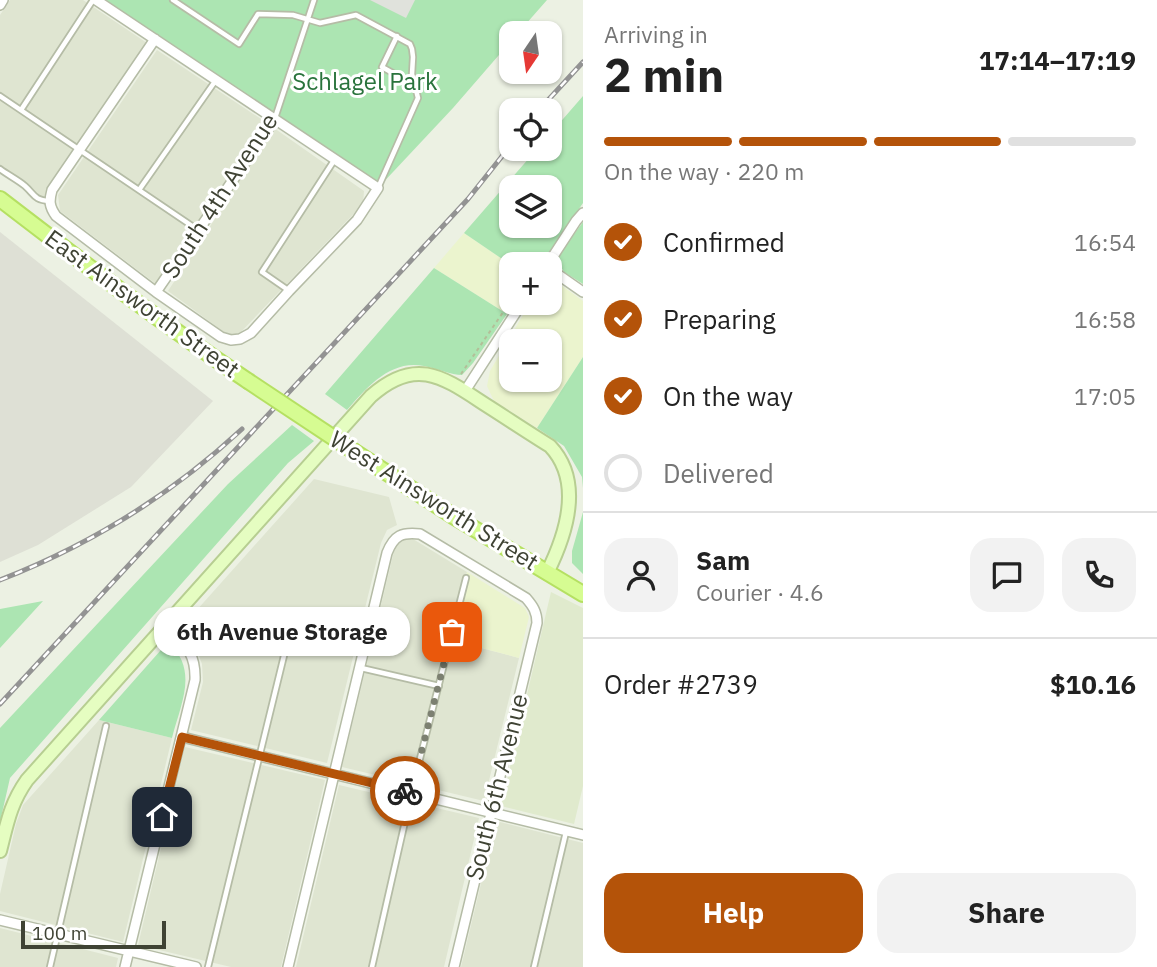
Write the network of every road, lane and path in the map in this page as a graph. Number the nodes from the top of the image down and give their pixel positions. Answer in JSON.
{"nodes":[{"id":1,"x":3,"y":0,"type":"edge"},
{"id":2,"x":94,"y":0,"type":"edge"},
{"id":3,"x":173,"y":0,"type":"edge"},
{"id":4,"x":314,"y":0,"type":"edge"},
{"id":5,"x":0,"y":5,"type":"edge"},
{"id":6,"x":308,"y":20,"type":"junction"},
{"id":7,"x":397,"y":36,"type":"junction"},
{"id":8,"x":155,"y":39,"type":"junction"},
{"id":9,"x":216,"y":80,"type":"junction"},
{"id":10,"x":414,"y":82,"type":"junction"},
{"id":11,"x":0,"y":96,"type":"edge"},
{"id":12,"x":21,"y":110,"type":"junction"},
{"id":13,"x":275,"y":119,"type":"junction"},
{"id":14,"x":79,"y":150,"type":"junction"},
{"id":15,"x":335,"y":159,"type":"junction"},
{"id":16,"x":0,"y":169,"type":"edge"},
{"id":17,"x":378,"y":188,"type":"junction"},
{"id":18,"x":139,"y":190,"type":"junction"},
{"id":19,"x":0,"y":199,"type":"edge"},
{"id":20,"x":49,"y":201,"type":"junction"},
{"id":21,"x":583,"y":213,"type":"edge"},
{"id":22,"x":199,"y":230,"type":"junction"},
{"id":23,"x":556,"y":252,"type":"edge"},
{"id":24,"x":562,"y":277,"type":"edge"},
{"id":25,"x":289,"y":290,"type":"junction"},
{"id":26,"x":156,"y":292,"type":"junction"},
{"id":27,"x":583,"y":292,"type":"edge"},
{"id":28,"x":502,"y":315,"type":"edge"},
{"id":29,"x":514,"y":315,"type":"edge"},
{"id":30,"x":460,"y":383,"type":"junction"},
{"id":31,"x":285,"y":406,"type":"joint"},
{"id":32,"x":547,"y":573,"type":"junction"},
{"id":33,"x":466,"y":578,"type":"dead end"},
{"id":34,"x":583,"y":594,"type":"edge"},
{"id":35,"x":166,"y":625,"type":"junction"},
{"id":36,"x":290,"y":631,"type":"dead end"},
{"id":37,"x":359,"y":667,"type":"junction"},
{"id":38,"x":439,"y":686,"type":"junction"},
{"id":39,"x":106,"y":726,"type":"dead end"},
{"id":40,"x":182,"y":737,"type":"junction"},
{"id":41,"x":260,"y":756,"type":"junction"},
{"id":42,"x":334,"y":774,"type":"junction"},
{"id":43,"x":411,"y":793,"type":"junction"},
{"id":44,"x":491,"y":812,"type":"junction"},
{"id":45,"x":566,"y":831,"type":"junction"},
{"id":46,"x":583,"y":835,"type":"edge"},
{"id":47,"x":0,"y":851,"type":"edge"},
{"id":48,"x":0,"y":920,"type":"edge"},
{"id":49,"x":58,"y":934,"type":"junction"},
{"id":50,"x":129,"y":951,"type":"junction"},
{"id":51,"x":50,"y":967,"type":"edge"},
{"id":52,"x":125,"y":967,"type":"edge"},
{"id":53,"x":195,"y":967,"type":"edge"},
{"id":54,"x":208,"y":967,"type":"edge"},
{"id":55,"x":288,"y":967,"type":"edge"},
{"id":56,"x":372,"y":967,"type":"edge"},
{"id":57,"x":454,"y":967,"type":"edge"},
{"id":58,"x":534,"y":967,"type":"edge"}],
"edges":[{"from":1,"to":5,"type":"street"},
{"from":2,"to":8,"type":"street"},
{"from":2,"to":12,"type":"lane"},
{"from":3,"to":6,"type":"lane"},
{"from":4,"to":6,"type":"lane","name":"South 4th Avenue"},
{"from":6,"to":7,"type":"lane"},
{"from":6,"to":13,"type":"lane","name":"South 4th Avenue"},
{"from":7,"to":10,"type":"lane"},
{"from":7,"to":10,"type":"lane"},
{"from":8,"to":9,"type":"street"},
{"from":8,"to":14,"type":"street"},
{"from":9,"to":13,"type":"street"},
{"from":9,"to":18,"type":"lane"},
{"from":10,"to":17,"type":"lane"},
{"from":11,"to":12,"type":"lane"},
{"from":12,"to":14,"type":"lane"},
{"from":13,"to":15,"type":"street"},
{"from":13,"to":22,"type":"street","name":"South 4th Avenue"},
{"from":14,"to":18,"type":"lane"},
{"from":14,"to":20,"type":"street"},
{"from":15,"to":17,"type":"street"},
{"from":15,"to":25,"type":"lane"},
{"from":16,"to":20,"type":"lane"},
{"from":17,"to":25,"type":"street"},
{"from":18,"to":22,"type":"lane"},
{"from":19,"to":31,"type":"main road","name":"East Ainsworth Street","bridge":true},
{"from":20,"to":26,"type":"street"},
{"from":21,"to":23,"type":"street"},
{"from":22,"to":26,"type":"street","name":"South 4th Avenue"},
{"from":24,"to":27,"type":"street"},
{"from":25,"to":26,"type":"street"},
{"from":28,"to":30,"type":"path"},
{"from":29,"to":30,"type":"street"},
{"from":30,"to":32,"type":"street"},
{"from":30,"to":35,"type":"street"},
{"from":31,"to":32,"type":"main road","name":"West Ainsworth Street","bridge":true},
{"from":32,"to":34,"type":"main road","name":"West Ainsworth Street"},
{"from":33,"to":38,"type":"lane"},
{"from":35,"to":40,"type":"street"},
{"from":35,"to":47,"type":"street"},
{"from":36,"to":41,"type":"lane"},
{"from":37,"to":38,"type":"lane"},
{"from":37,"to":42,"type":"street"},
{"from":37,"to":44,"type":"street","name":"South 6th Avenue"},
{"from":38,"to":43,"type":"lane"},
{"from":39,"to":49,"type":"lane"},
{"from":40,"to":41,"type":"street"},
{"from":40,"to":50,"type":"street"},
{"from":41,"to":42,"type":"street"},
{"from":41,"to":54,"type":"lane"},
{"from":42,"to":43,"type":"street"},
{"from":42,"to":55,"type":"street"},
{"from":43,"to":44,"type":"street"},
{"from":43,"to":56,"type":"lane"},
{"from":44,"to":45,"type":"street"},
{"from":44,"to":57,"type":"street","name":"South 6th Avenue"},
{"from":45,"to":46,"type":"street"},
{"from":45,"to":58,"type":"lane"},
{"from":48,"to":49,"type":"street"},
{"from":49,"to":50,"type":"street"},
{"from":49,"to":51,"type":"lane"},
{"from":50,"to":52,"type":"street"},
{"from":50,"to":53,"type":"street"}]}
